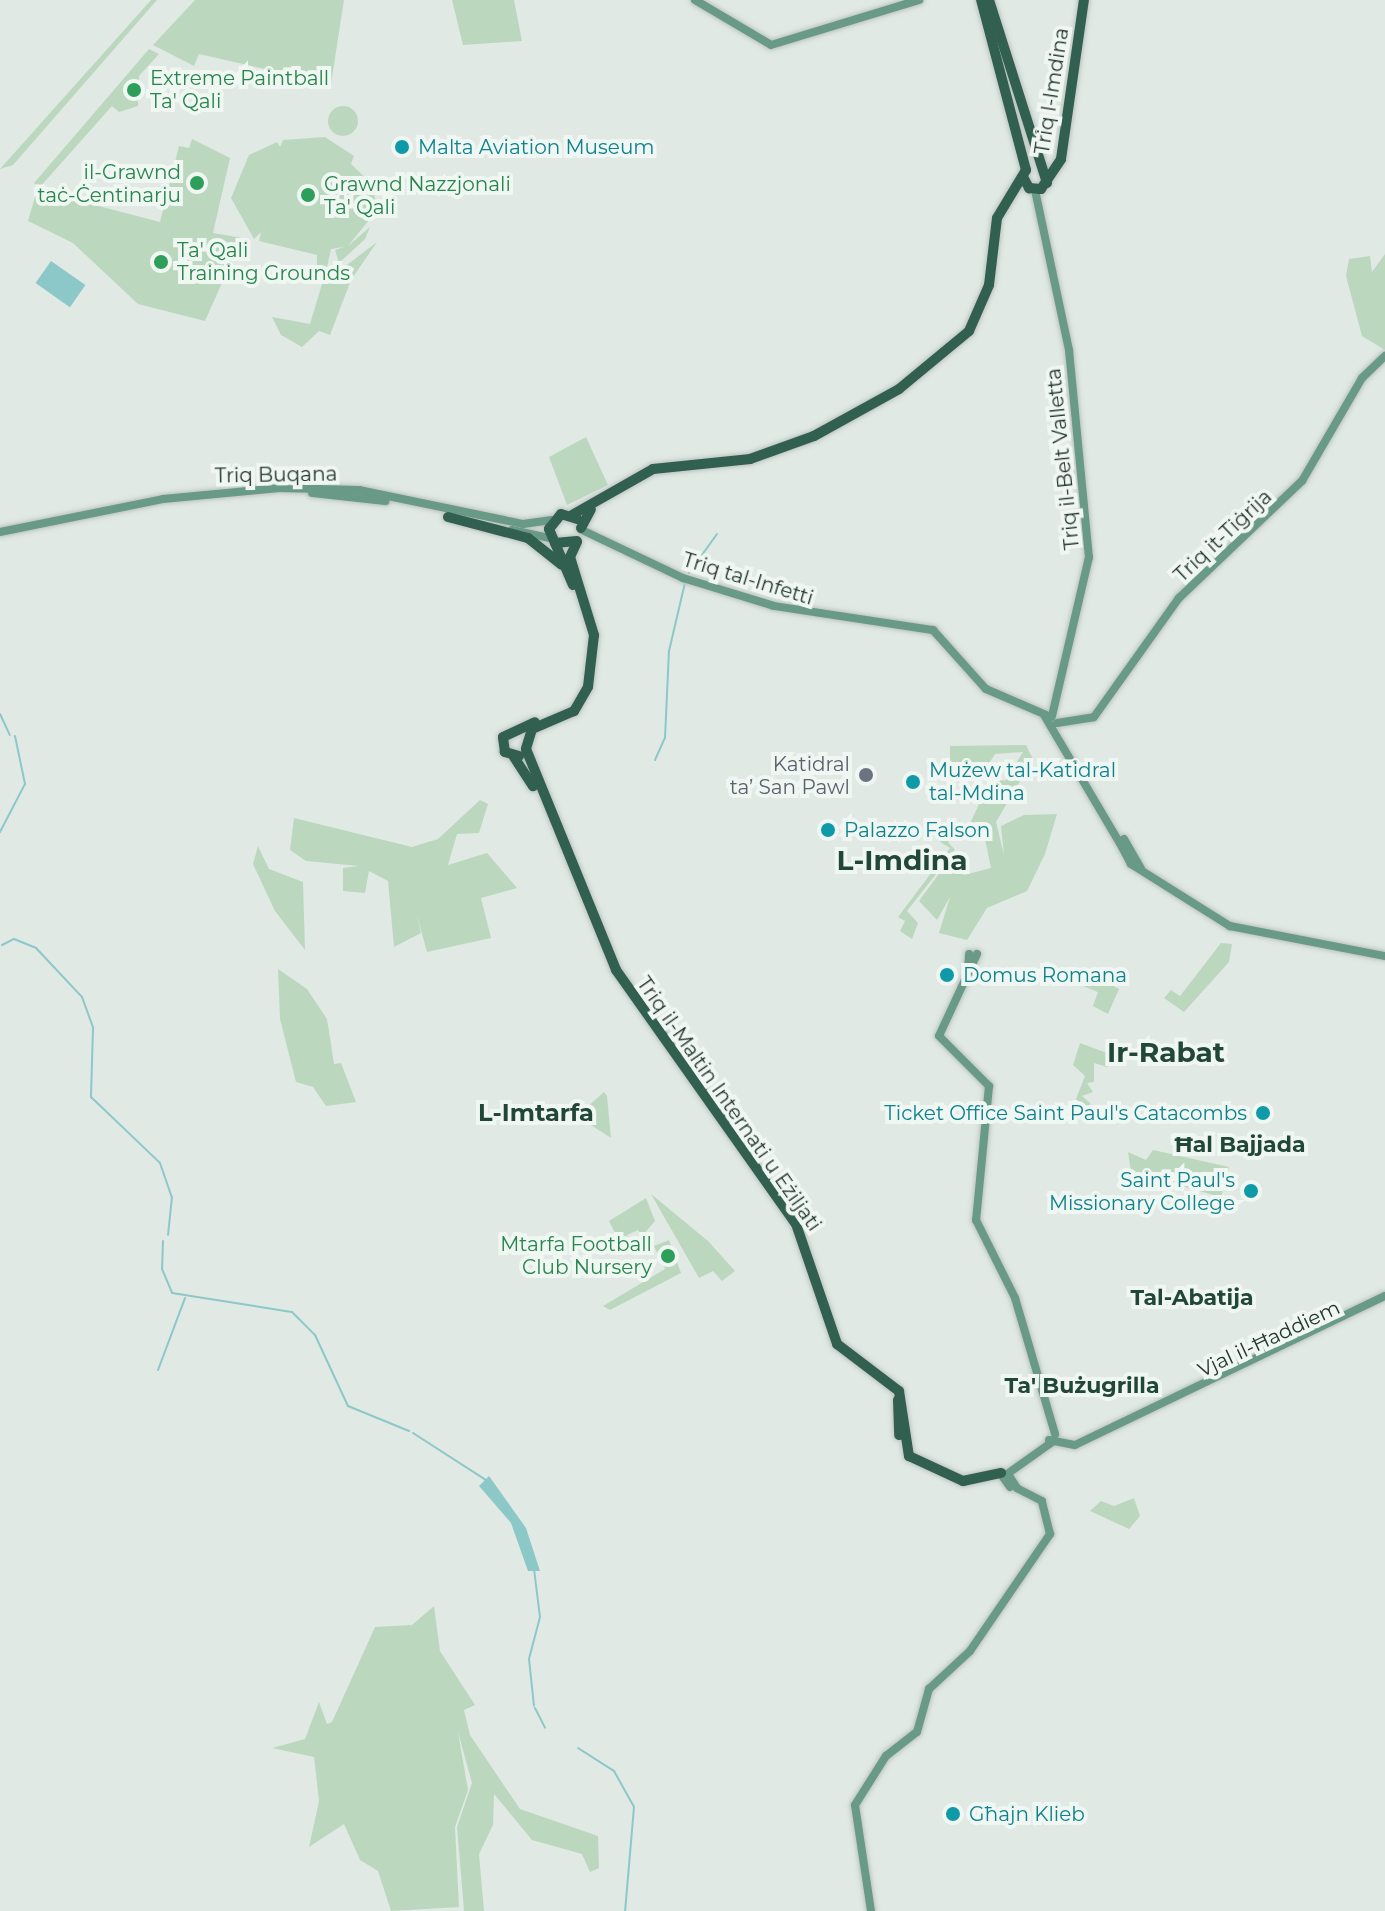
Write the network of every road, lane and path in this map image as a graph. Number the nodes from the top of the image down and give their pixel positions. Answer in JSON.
{"nodes":[{"id":1,"x":695,"y":0,"type":"edge"},
{"id":2,"x":919,"y":0,"type":"edge"},
{"id":3,"x":981,"y":0,"type":"edge"},
{"id":4,"x":989,"y":0,"type":"edge"},
{"id":5,"x":1081,"y":0,"type":"edge"},
{"id":6,"x":1011,"y":111,"type":"junction"},
{"id":7,"x":1043,"y":167,"type":"junction"},
{"id":8,"x":1024,"y":173,"type":"junction"},
{"id":9,"x":1038,"y":187,"type":"junction"},
{"id":10,"x":1001,"y":207,"type":"junction"},
{"id":11,"x":1385,"y":356,"type":"edge"},
{"id":12,"x":325,"y":488,"type":"junction"},
{"id":13,"x":361,"y":497,"type":"junction"},
{"id":14,"x":572,"y":515,"type":"junction"},
{"id":15,"x":448,"y":517,"type":"junction"},
{"id":16,"x":552,"y":520,"type":"junction"},
{"id":17,"x":0,"y":534,"type":"edge"},
{"id":18,"x":579,"y":535,"type":"junction"},
{"id":19,"x":553,"y":541,"type":"junction"},
{"id":20,"x":566,"y":569,"type":"junction"},
{"id":21,"x":1056,"y":720,"type":"junction"},
{"id":22,"x":515,"y":731,"type":"junction"},
{"id":23,"x":527,"y":744,"type":"junction"},
{"id":24,"x":514,"y":757,"type":"junction"},
{"id":25,"x":973,"y":954,"type":"dead end"},
{"id":26,"x":1385,"y":956,"type":"edge"},
{"id":27,"x":1385,"y":1296,"type":"edge"},
{"id":28,"x":901,"y":1416,"type":"junction"},
{"id":29,"x":1053,"y":1437,"type":"junction"},
{"id":30,"x":1005,"y":1473,"type":"junction"},
{"id":31,"x":871,"y":1911,"type":"edge"}],
"edges":[{"from":1,"to":2,"type":"main road"},
{"from":3,"to":6,"type":"highway","name":"Triq l-Imdina"},
{"from":4,"to":7,"type":"highway","name":"Triq l-Imdina"},
{"from":5,"to":7,"type":"highway","name":"Triq l-Imdina"},
{"from":5,"to":9,"type":"highway","name":"Triq l-Imdina"},
{"from":6,"to":8,"type":"highway","name":"Triq l-Imdina"},
{"from":6,"to":10,"type":"highway"},
{"from":7,"to":8,"type":"highway","name":"Triq l-Imdina"},
{"from":7,"to":9,"type":"highway","name":"Triq l-Imdina"},
{"from":8,"to":9,"type":"highway","name":"Triq l-Imdina"},
{"from":8,"to":10,"type":"highway"},
{"from":9,"to":18,"type":"highway"},
{"from":9,"to":21,"type":"main road","name":"Triq il-Belt Valletta"},
{"from":10,"to":14,"type":"highway"},
{"from":11,"to":21,"type":"main road","name":"Triq it-Tiġrija"},
{"from":12,"to":13,"type":"main road"},
{"from":12,"to":16,"type":"main road","name":"Triq Buqana"},
{"from":12,"to":17,"type":"main road","name":"Triq Buqana"},
{"from":13,"to":15,"type":"main road","name":"Triq Buqana"},
{"from":13,"to":17,"type":"main road","name":"Triq Buqana"},
{"from":14,"to":16,"type":"highway"},
{"from":14,"to":18,"type":"highway"},
{"from":15,"to":19,"type":"main road","name":"Triq Buqana"},
{"from":15,"to":20,"type":"highway"},
{"from":16,"to":19,"type":"highway"},
{"from":18,"to":19,"type":"highway"},
{"from":18,"to":21,"type":"main road","name":"Triq tal-Infetti"},
{"from":18,"to":23,"type":"highway"},
{"from":19,"to":20,"type":"highway"},
{"from":20,"to":22,"type":"highway"},
{"from":21,"to":26,"type":"main road"},
{"from":22,"to":23,"type":"highway"},
{"from":22,"to":24,"type":"highway"},
{"from":23,"to":24,"type":"highway"},
{"from":23,"to":28,"type":"highway","name":"Triq il-Maltin Internati u Eżiljati"},
{"from":24,"to":28,"type":"highway","name":"Triq il-Maltin Internati u Eżiljati"},
{"from":25,"to":29,"type":"main road"},
{"from":27,"to":29,"type":"main road","name":"Vjal il-Ħaddiem"},
{"from":28,"to":30,"type":"highway","name":"Triq il-Maltin Internati u Eżiljati"},
{"from":29,"to":30,"type":"main road"},
{"from":30,"to":31,"type":"main road"}]}
